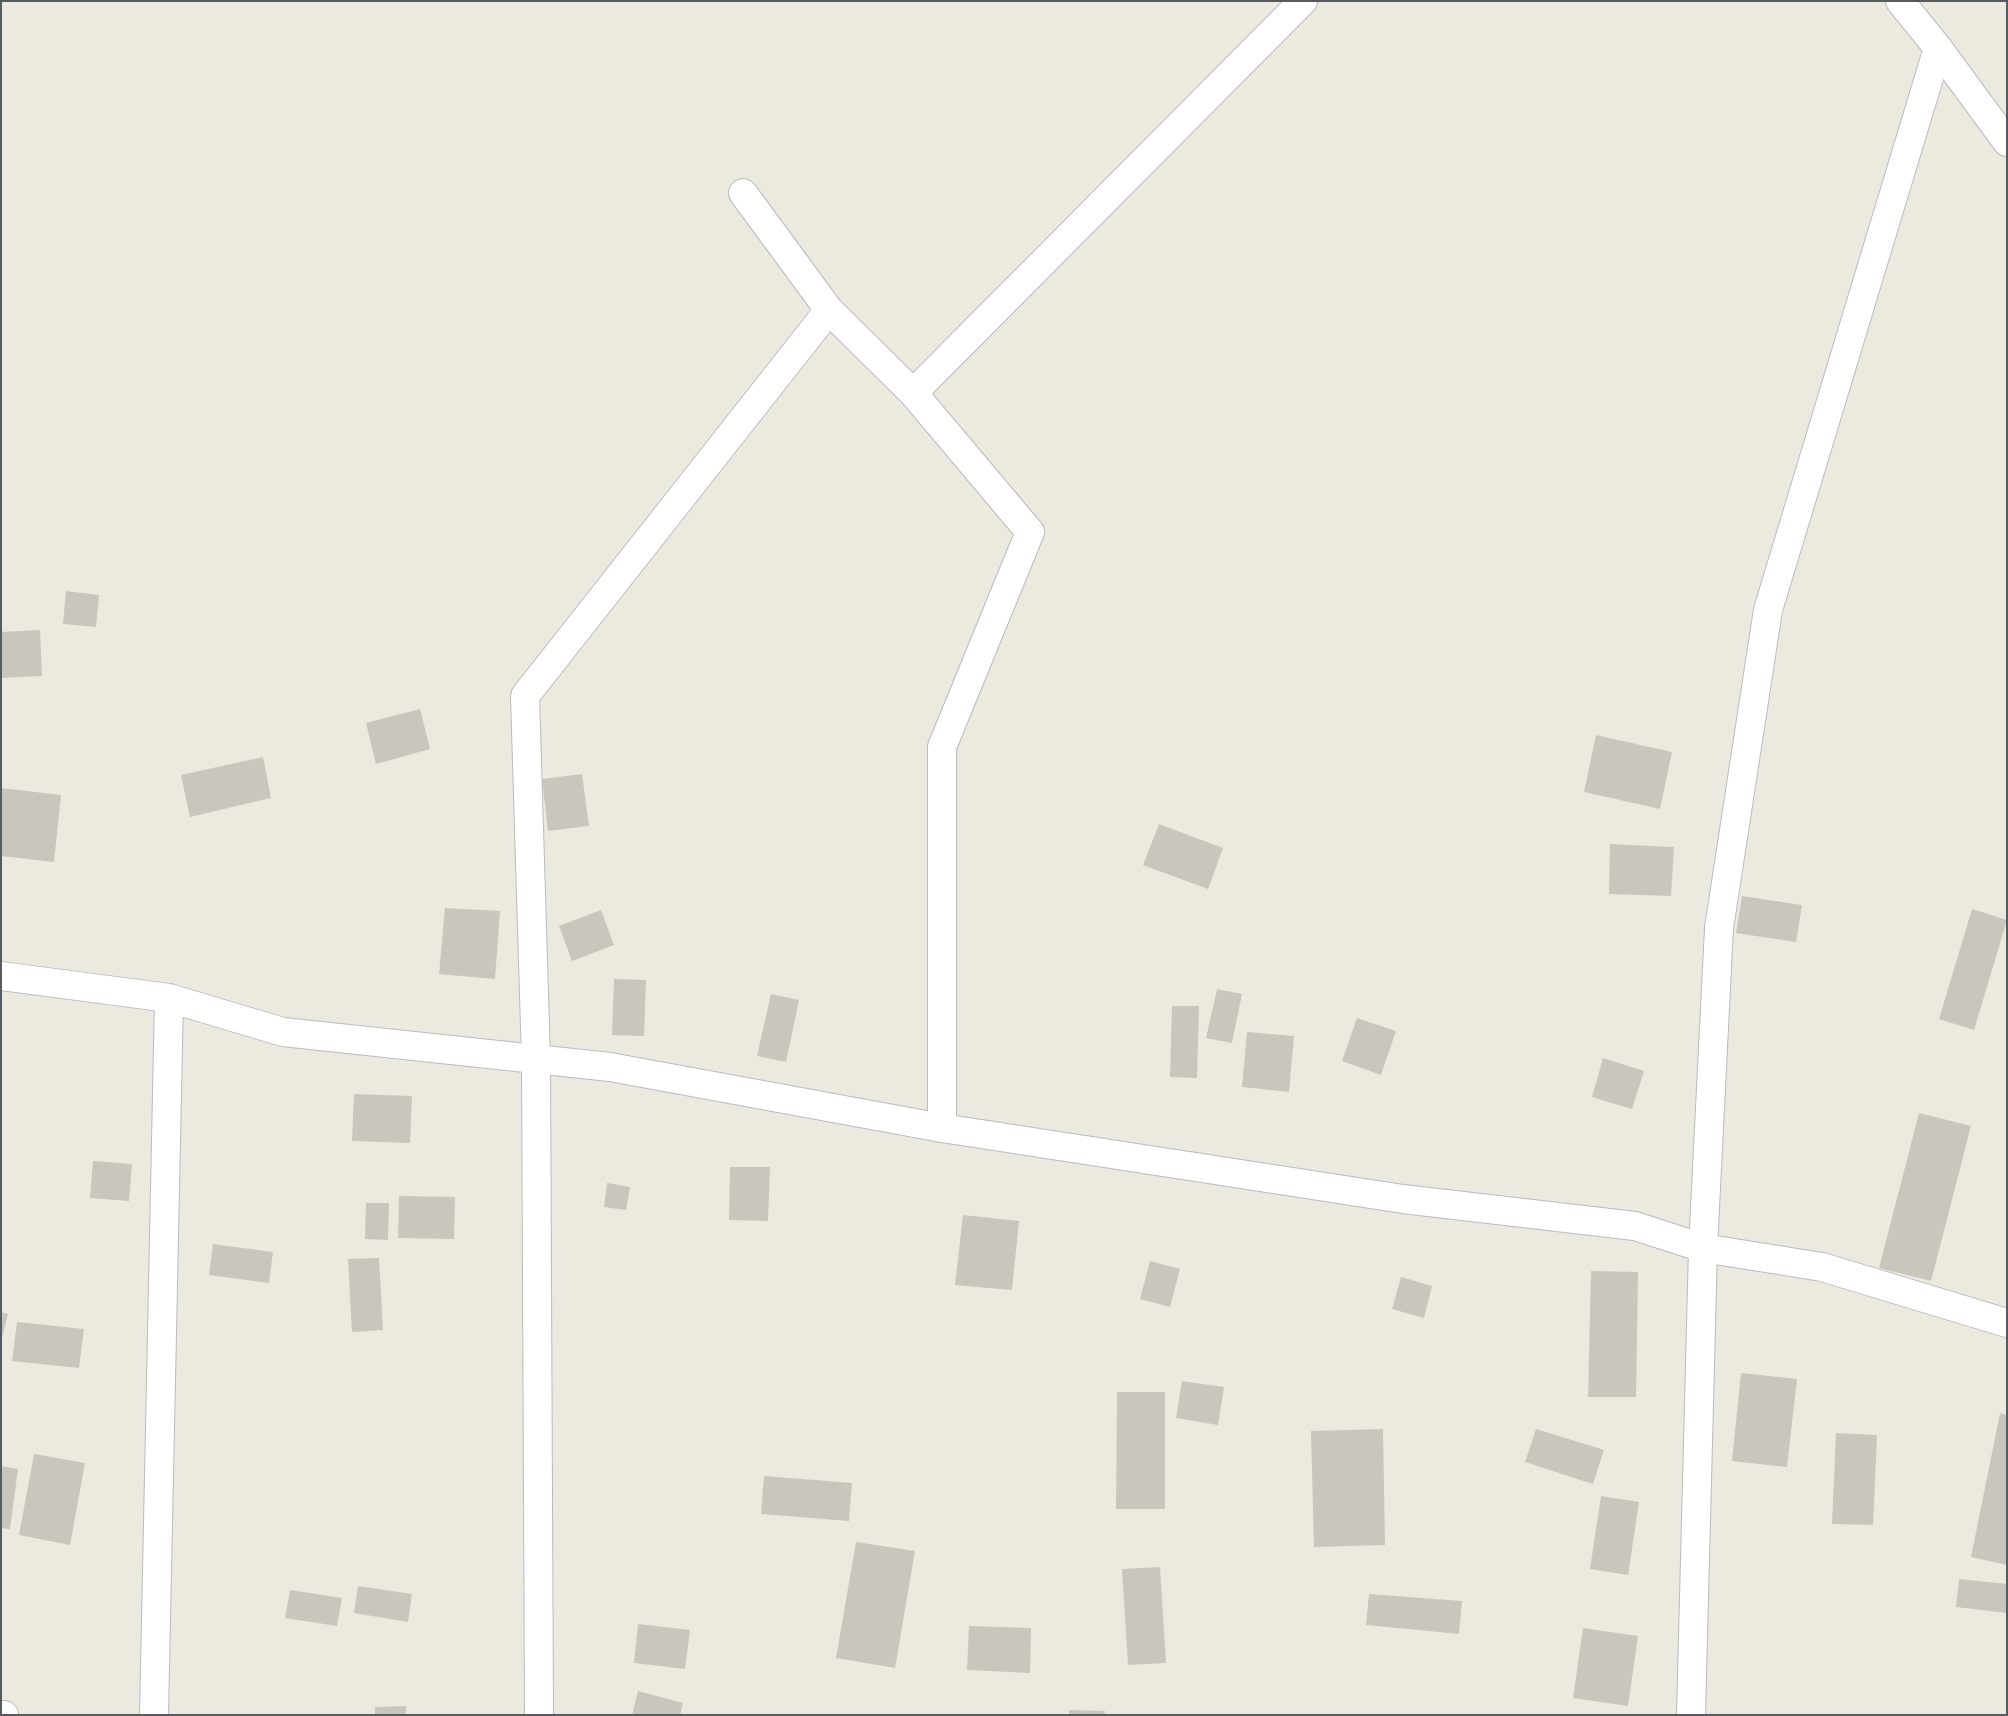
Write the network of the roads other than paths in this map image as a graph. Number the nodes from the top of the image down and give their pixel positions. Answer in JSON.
{"nodes":[{"id":1,"x":1303,"y":1,"type":"edge"},
{"id":2,"x":1900,"y":1,"type":"edge"},
{"id":3,"x":1938,"y":48,"type":"junction"},
{"id":4,"x":2007,"y":142,"type":"edge"},
{"id":5,"x":743,"y":193,"type":"dead end"},
{"id":6,"x":829,"y":310,"type":"junction"},
{"id":7,"x":913,"y":393,"type":"junction"},
{"id":8,"x":1,"y":976,"type":"edge"},
{"id":9,"x":169,"y":998,"type":"junction"},
{"id":10,"x":536,"y":1060,"type":"junction"},
{"id":11,"x":942,"y":1128,"type":"junction"},
{"id":12,"x":1704,"y":1248,"type":"junction"},
{"id":13,"x":2007,"y":1323,"type":"edge"},
{"id":14,"x":154,"y":1715,"type":"edge"},
{"id":15,"x":539,"y":1715,"type":"edge"},
{"id":16,"x":1691,"y":1715,"type":"edge"}],
"edges":[{"from":1,"to":7,"type":"street"},
{"from":2,"to":3,"type":"street"},
{"from":3,"to":4,"type":"street"},
{"from":3,"to":12,"type":"street"},
{"from":5,"to":6,"type":"street"},
{"from":6,"to":7,"type":"street"},
{"from":6,"to":10,"type":"street"},
{"from":7,"to":11,"type":"street"},
{"from":8,"to":9,"type":"street"},
{"from":9,"to":10,"type":"street"},
{"from":9,"to":14,"type":"street"},
{"from":10,"to":11,"type":"street"},
{"from":10,"to":15,"type":"street"},
{"from":11,"to":12,"type":"street"},
{"from":12,"to":13,"type":"street"},
{"from":12,"to":16,"type":"street"}]}
